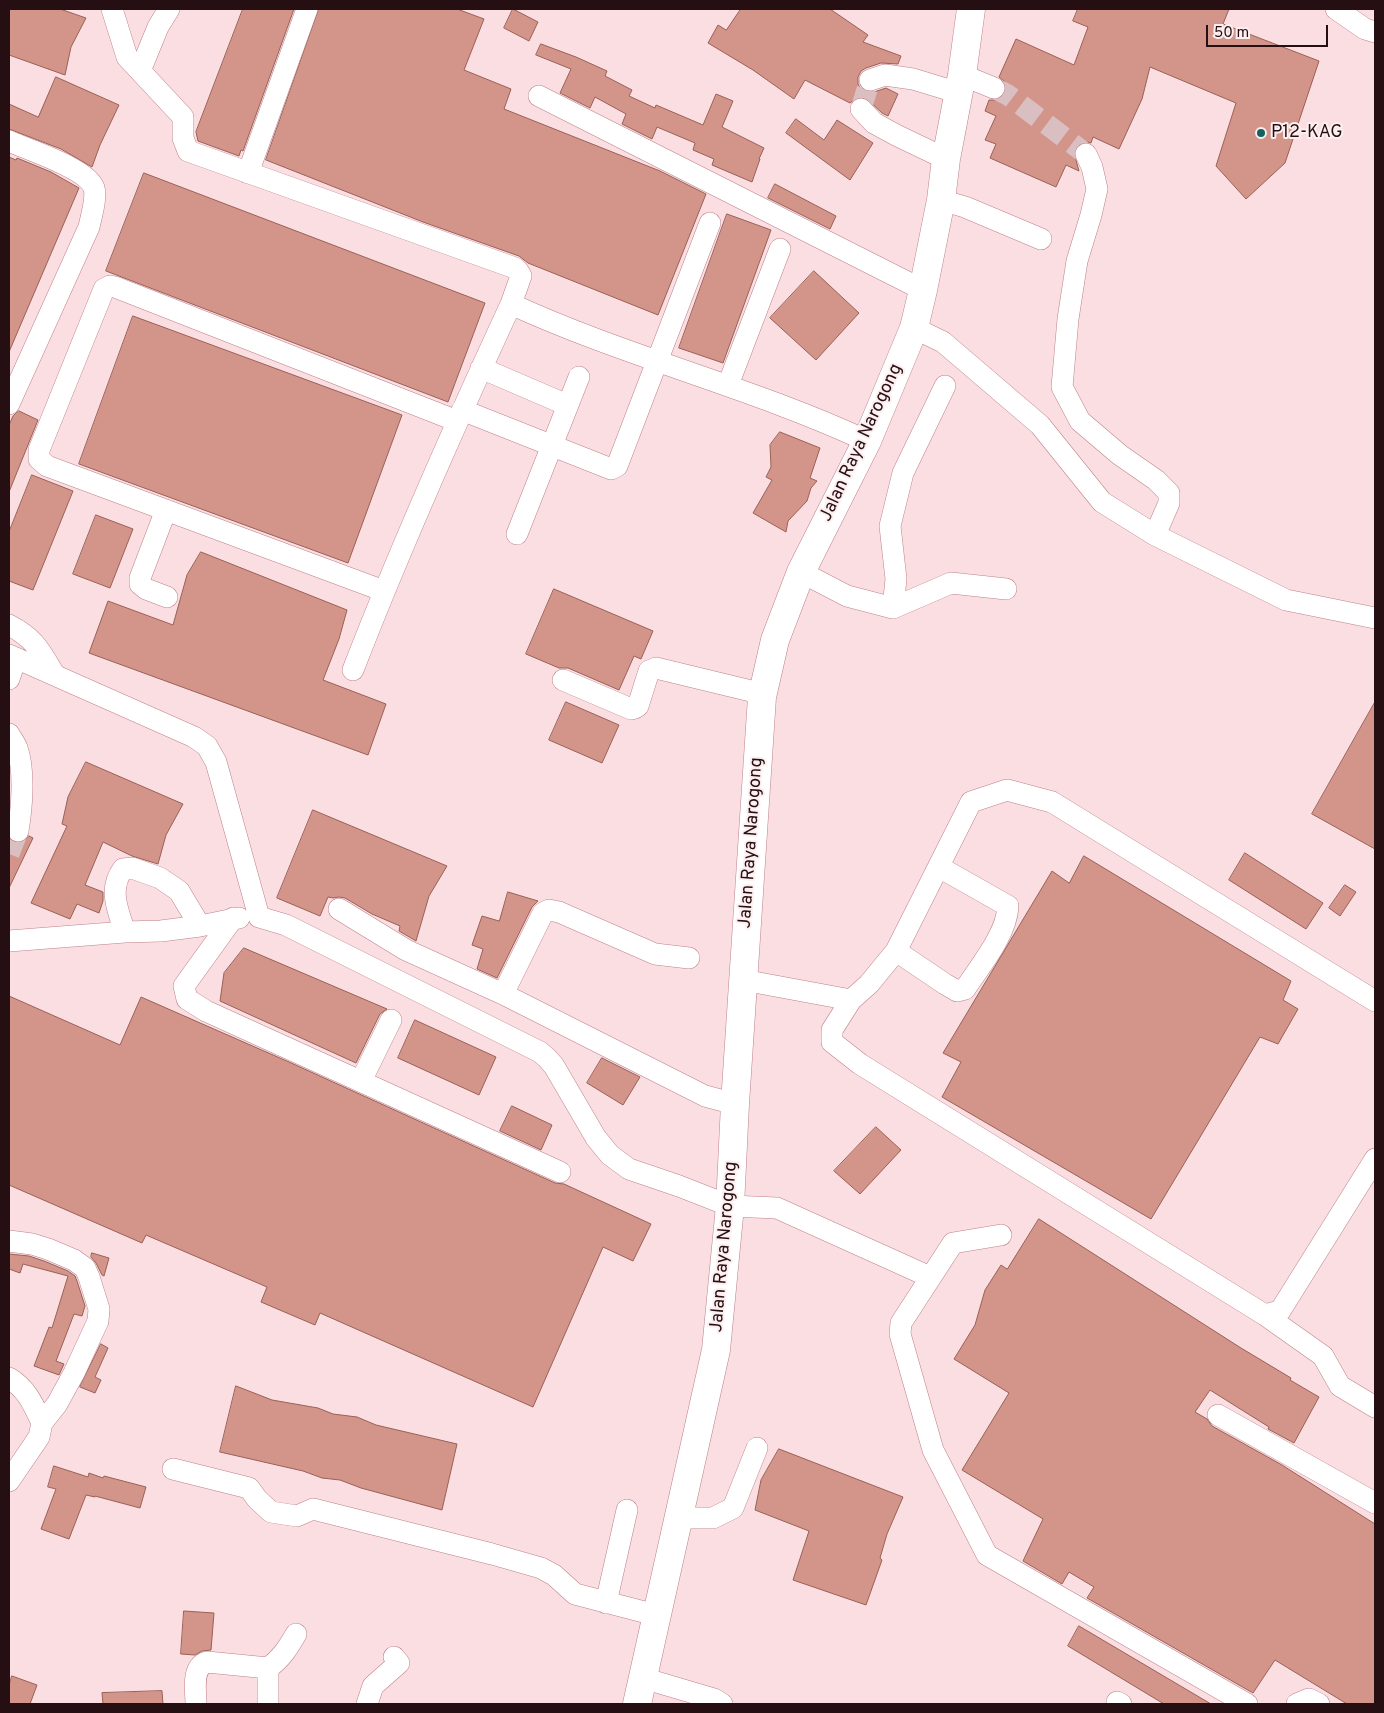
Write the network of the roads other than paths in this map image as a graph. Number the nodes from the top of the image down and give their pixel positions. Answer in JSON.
{"nodes":[{"id":1,"x":112,"y":9,"type":"edge"},
{"id":2,"x":169,"y":9,"type":"edge"},
{"id":3,"x":307,"y":9,"type":"edge"},
{"id":4,"x":971,"y":9,"type":"edge"},
{"id":5,"x":1336,"y":9,"type":"edge"},
{"id":6,"x":1375,"y":32,"type":"edge"},
{"id":7,"x":140,"y":71,"type":"junction"},
{"id":8,"x":870,"y":80,"type":"dead end"},
{"id":9,"x":960,"y":84,"type":"junction"},
{"id":10,"x":994,"y":88,"type":"tunnel mouth"},
{"id":11,"x":539,"y":96,"type":"dead end"},
{"id":12,"x":861,"y":109,"type":"dead end"},
{"id":13,"x":9,"y":141,"type":"edge"},
{"id":14,"x":1086,"y":154,"type":"tunnel mouth"},
{"id":15,"x":946,"y":159,"type":"junction"},
{"id":16,"x":248,"y":173,"type":"junction"},
{"id":17,"x":941,"y":200,"type":"junction"},
{"id":18,"x":710,"y":223,"type":"dead end"},
{"id":19,"x":1041,"y":239,"type":"dead end"},
{"id":20,"x":780,"y":249,"type":"dead end"},
{"id":21,"x":923,"y":290,"type":"junction"},
{"id":22,"x":511,"y":304,"type":"junction"},
{"id":23,"x":914,"y":328,"type":"junction"},
{"id":24,"x":657,"y":360,"type":"junction"},
{"id":25,"x":481,"y":368,"type":"junction"},
{"id":26,"x":579,"y":377,"type":"dead end"},
{"id":27,"x":728,"y":385,"type":"junction"},
{"id":28,"x":945,"y":386,"type":"dead end"},
{"id":29,"x":9,"y":404,"type":"edge"},
{"id":30,"x":567,"y":405,"type":"junction"},
{"id":31,"x":459,"y":415,"type":"junction"},
{"id":32,"x":867,"y":441,"type":"junction"},
{"id":33,"x":553,"y":446,"type":"junction"},
{"id":34,"x":166,"y":510,"type":"junction"},
{"id":35,"x":517,"y":534,"type":"dead end"},
{"id":36,"x":1155,"y":535,"type":"junction"},
{"id":37,"x":801,"y":572,"type":"junction"},
{"id":38,"x":1006,"y":588,"type":"dead end"},
{"id":39,"x":384,"y":591,"type":"junction"},
{"id":40,"x":167,"y":597,"type":"dead end"},
{"id":41,"x":893,"y":608,"type":"junction"},
{"id":42,"x":1375,"y":618,"type":"edge"},
{"id":43,"x":9,"y":625,"type":"edge"},
{"id":44,"x":12,"y":656,"type":"edge"},
{"id":45,"x":353,"y":670,"type":"dead end"},
{"id":46,"x":54,"y":674,"type":"junction"},
{"id":47,"x":9,"y":679,"type":"edge"},
{"id":48,"x":563,"y":680,"type":"dead end"},
{"id":49,"x":762,"y":696,"type":"junction"},
{"id":50,"x":9,"y":734,"type":"edge"},
{"id":51,"x":15,"y":789,"type":"edge"},
{"id":52,"x":18,"y":831,"type":"tunnel mouth"},
{"id":53,"x":939,"y":867,"type":"junction"},
{"id":54,"x":339,"y":909,"type":"dead end"},
{"id":55,"x":259,"y":917,"type":"junction"},
{"id":56,"x":233,"y":918,"type":"junction"},
{"id":57,"x":200,"y":926,"type":"junction"},
{"id":58,"x":125,"y":932,"type":"junction"},
{"id":59,"x":9,"y":941,"type":"edge"},
{"id":60,"x":896,"y":951,"type":"junction"},
{"id":61,"x":689,"y":958,"type":"dead end"},
{"id":62,"x":743,"y":980,"type":"junction"},
{"id":63,"x":503,"y":994,"type":"junction"},
{"id":64,"x":852,"y":1000,"type":"junction"},
{"id":65,"x":1375,"y":1001,"type":"edge"},
{"id":66,"x":391,"y":1020,"type":"dead end"},
{"id":67,"x":361,"y":1081,"type":"junction"},
{"id":68,"x":735,"y":1104,"type":"junction"},
{"id":69,"x":1375,"y":1159,"type":"edge"},
{"id":70,"x":560,"y":1172,"type":"dead end"},
{"id":71,"x":730,"y":1206,"type":"junction"},
{"id":72,"x":1001,"y":1235,"type":"dead end"},
{"id":73,"x":9,"y":1241,"type":"edge"},
{"id":74,"x":930,"y":1277,"type":"junction"},
{"id":75,"x":1265,"y":1315,"type":"junction"},
{"id":76,"x":9,"y":1378,"type":"edge"},
{"id":77,"x":1375,"y":1407,"type":"edge"},
{"id":78,"x":1218,"y":1415,"type":"dead end"},
{"id":79,"x":42,"y":1422,"type":"junction"},
{"id":80,"x":757,"y":1448,"type":"dead end"},
{"id":81,"x":172,"y":1469,"type":"dead end"},
{"id":82,"x":9,"y":1481,"type":"edge"},
{"id":83,"x":1375,"y":1503,"type":"edge"},
{"id":84,"x":628,"y":1510,"type":"dead end"},
{"id":85,"x":679,"y":1518,"type":"junction"},
{"id":86,"x":606,"y":1603,"type":"junction"},
{"id":87,"x":656,"y":1619,"type":"junction"},
{"id":88,"x":296,"y":1634,"type":"dead end"},
{"id":89,"x":394,"y":1657,"type":"dead end"},
{"id":90,"x":268,"y":1668,"type":"junction"},
{"id":91,"x":643,"y":1678,"type":"junction"},
{"id":92,"x":196,"y":1704,"type":"edge"},
{"id":93,"x":268,"y":1704,"type":"edge"},
{"id":94,"x":367,"y":1704,"type":"edge"},
{"id":95,"x":637,"y":1704,"type":"edge"},
{"id":96,"x":722,"y":1704,"type":"edge"},
{"id":97,"x":1247,"y":1704,"type":"edge"},
{"id":98,"x":1297,"y":1704,"type":"edge"},
{"id":99,"x":1319,"y":1704,"type":"edge"}],
"edges":[{"from":1,"to":7,"type":"street"},
{"from":2,"to":7,"type":"street"},
{"from":3,"to":16,"type":"street"},
{"from":4,"to":9,"type":"main road","name":"Jalan Raya Narogong"},
{"from":5,"to":6,"type":"street"},
{"from":7,"to":16,"type":"street"},
{"from":8,"to":9,"type":"street"},
{"from":9,"to":10,"type":"street"},
{"from":9,"to":15,"type":"main road","name":"Jalan Raya Narogong"},
{"from":11,"to":21,"type":"street"},
{"from":12,"to":15,"type":"street"},
{"from":13,"to":29,"type":"street"},
{"from":14,"to":36,"type":"street"},
{"from":15,"to":17,"type":"main road","name":"Jalan Raya Narogong"},
{"from":16,"to":22,"type":"street"},
{"from":17,"to":19,"type":"street"},
{"from":17,"to":21,"type":"main road","name":"Jalan Raya Narogong"},
{"from":18,"to":24,"type":"street"},
{"from":20,"to":27,"type":"street"},
{"from":21,"to":23,"type":"main road","name":"Jalan Raya Narogong"},
{"from":22,"to":24,"type":"street"},
{"from":22,"to":25,"type":"street"},
{"from":23,"to":32,"type":"main road","name":"Jalan Raya Narogong"},
{"from":23,"to":36,"type":"street"},
{"from":24,"to":27,"type":"street"},
{"from":24,"to":33,"type":"street"},
{"from":25,"to":30,"type":"street"},
{"from":25,"to":31,"type":"street"},
{"from":26,"to":30,"type":"street"},
{"from":27,"to":32,"type":"street"},
{"from":28,"to":41,"type":"street"},
{"from":30,"to":33,"type":"street"},
{"from":31,"to":33,"type":"street"},
{"from":31,"to":34,"type":"street"},
{"from":31,"to":39,"type":"street"},
{"from":32,"to":37,"type":"main road","name":"Jalan Raya Narogong"},
{"from":33,"to":35,"type":"street"},
{"from":34,"to":39,"type":"street"},
{"from":34,"to":40,"type":"street"},
{"from":36,"to":42,"type":"street"},
{"from":37,"to":41,"type":"street"},
{"from":37,"to":49,"type":"main road","name":"Jalan Raya Narogong"},
{"from":38,"to":41,"type":"street"},
{"from":39,"to":45,"type":"street"},
{"from":43,"to":46,"type":"street"},
{"from":44,"to":46,"type":"street"},
{"from":44,"to":47,"type":"street"},
{"from":46,"to":55,"type":"street"},
{"from":48,"to":49,"type":"street"},
{"from":49,"to":62,"type":"main road","name":"Jalan Raya Narogong"},
{"from":50,"to":51,"type":"street"},
{"from":51,"to":52,"type":"street"},
{"from":53,"to":60,"type":"street"},
{"from":53,"to":60,"type":"street"},
{"from":53,"to":65,"type":"street"},
{"from":54,"to":63,"type":"street"},
{"from":55,"to":56,"type":"street"},
{"from":55,"to":71,"type":"street"},
{"from":56,"to":57,"type":"street"},
{"from":56,"to":67,"type":"street"},
{"from":57,"to":58,"type":"street"},
{"from":57,"to":58,"type":"street"},
{"from":58,"to":59,"type":"street"},
{"from":60,"to":64,"type":"street"},
{"from":61,"to":63,"type":"street"},
{"from":62,"to":64,"type":"street"},
{"from":62,"to":68,"type":"main road","name":"Jalan Raya Narogong"},
{"from":63,"to":68,"type":"street"},
{"from":64,"to":75,"type":"street"},
{"from":66,"to":67,"type":"street"},
{"from":67,"to":70,"type":"street"},
{"from":68,"to":71,"type":"main road","name":"Jalan Raya Narogong"},
{"from":69,"to":75,"type":"street"},
{"from":71,"to":74,"type":"street"},
{"from":71,"to":85,"type":"main road","name":"Jalan Raya Narogong"},
{"from":72,"to":74,"type":"street"},
{"from":73,"to":79,"type":"street"},
{"from":74,"to":97,"type":"street"},
{"from":75,"to":77,"type":"street"},
{"from":76,"to":79,"type":"street"},
{"from":78,"to":83,"type":"street"},
{"from":79,"to":82,"type":"street"},
{"from":80,"to":85,"type":"street"},
{"from":81,"to":86,"type":"street"},
{"from":84,"to":86,"type":"street"},
{"from":85,"to":87,"type":"main road","name":"Jalan Raya Narogong"},
{"from":86,"to":87,"type":"street"},
{"from":87,"to":91,"type":"main road","name":"Jalan Raya Narogong"},
{"from":88,"to":90,"type":"street"},
{"from":89,"to":94,"type":"street"},
{"from":90,"to":92,"type":"street"},
{"from":90,"to":93,"type":"street"},
{"from":91,"to":95,"type":"main road","name":"Jalan Raya Narogong"},
{"from":91,"to":96,"type":"street"},
{"from":98,"to":99,"type":"street"}]}
